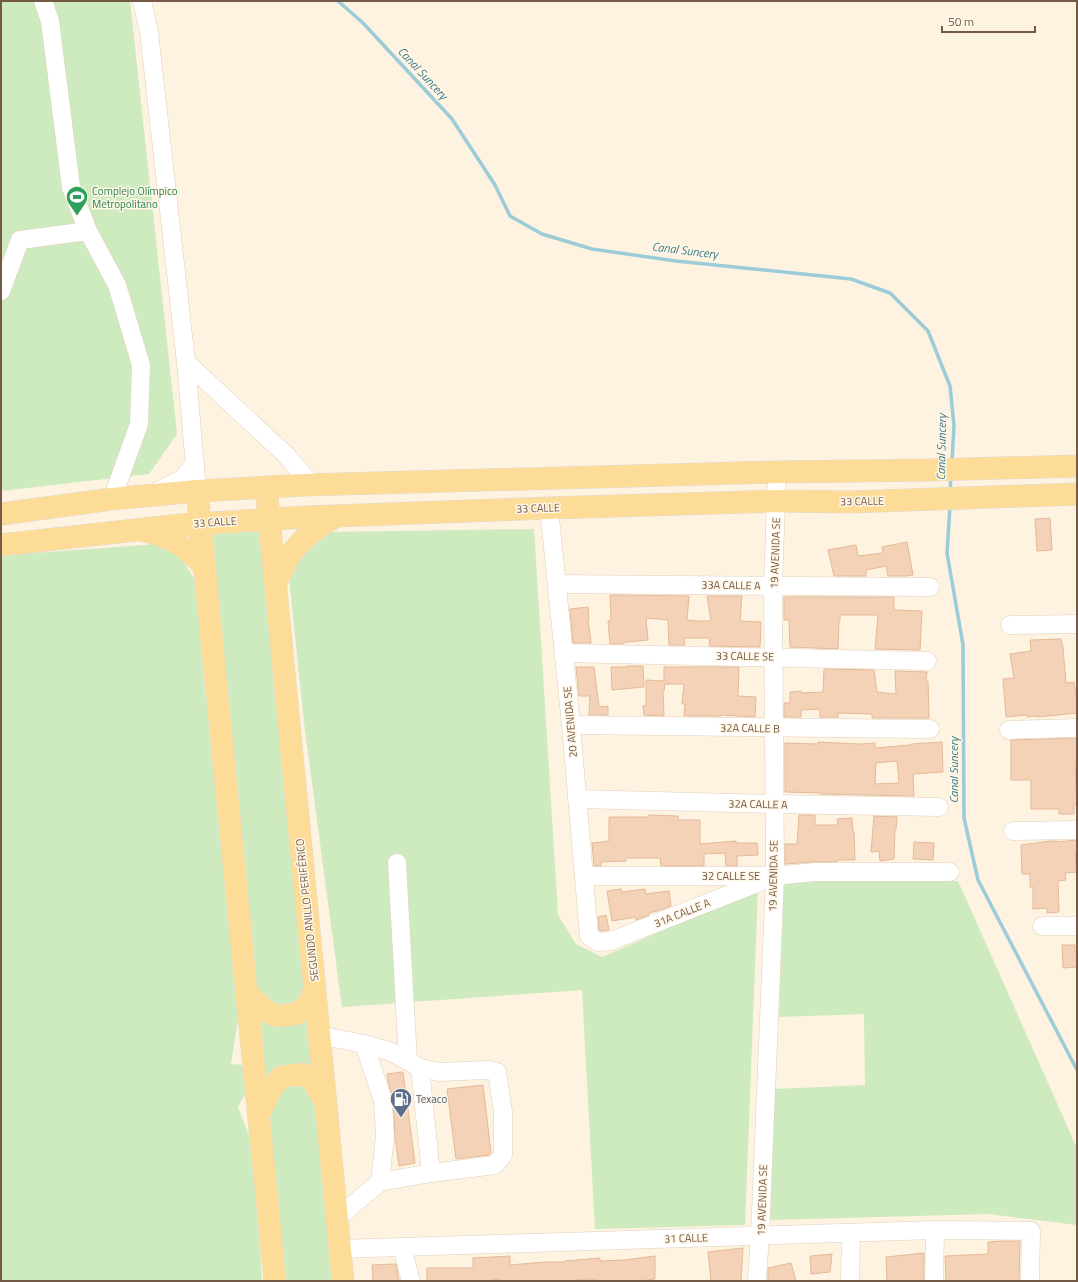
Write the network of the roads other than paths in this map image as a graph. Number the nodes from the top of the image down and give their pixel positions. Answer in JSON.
{"nodes":[{"id":1,"x":44,"y":1,"type":"edge"},
{"id":2,"x":142,"y":1,"type":"edge"},
{"id":3,"x":88,"y":231,"type":"junction"},
{"id":4,"x":1,"y":292,"type":"edge"},
{"id":5,"x":186,"y":362,"type":"junction"},
{"id":6,"x":195,"y":464,"type":"junction"},
{"id":7,"x":1077,"y":466,"type":"edge"},
{"id":8,"x":777,"y":472,"type":"junction"},
{"id":9,"x":312,"y":485,"type":"junction"},
{"id":10,"x":266,"y":487,"type":"junction"},
{"id":11,"x":197,"y":491,"type":"junction"},
{"id":12,"x":1077,"y":494,"type":"edge"},
{"id":13,"x":145,"y":496,"type":"junction"},
{"id":14,"x":112,"y":499,"type":"junction"},
{"id":15,"x":777,"y":501,"type":"junction"},
{"id":16,"x":549,"y":508,"type":"junction"},
{"id":17,"x":1,"y":514,"type":"edge"},
{"id":18,"x":337,"y":515,"type":"junction"},
{"id":19,"x":138,"y":529,"type":"junction"},
{"id":20,"x":270,"y":529,"type":"junction"},
{"id":21,"x":202,"y":533,"type":"junction"},
{"id":22,"x":1,"y":546,"type":"edge"},
{"id":23,"x":205,"y":567,"type":"junction"},
{"id":24,"x":276,"y":583,"type":"junction"},
{"id":25,"x":557,"y":584,"type":"junction"},
{"id":26,"x":773,"y":586,"type":"junction"},
{"id":27,"x":930,"y":587,"type":"dead end"},
{"id":28,"x":1077,"y":624,"type":"edge"},
{"id":29,"x":1010,"y":625,"type":"dead end"},
{"id":30,"x":564,"y":653,"type":"junction"},
{"id":31,"x":773,"y":657,"type":"junction"},
{"id":32,"x":927,"y":661,"type":"dead end"},
{"id":33,"x":571,"y":726,"type":"junction"},
{"id":34,"x":773,"y":728,"type":"junction"},
{"id":35,"x":1077,"y":728,"type":"edge"},
{"id":36,"x":930,"y":729,"type":"dead end"},
{"id":37,"x":1009,"y":730,"type":"dead end"},
{"id":38,"x":577,"y":799,"type":"junction"},
{"id":39,"x":774,"y":804,"type":"junction"},
{"id":40,"x":939,"y":807,"type":"dead end"},
{"id":41,"x":1077,"y":830,"type":"edge"},
{"id":42,"x":1013,"y":831,"type":"dead end"},
{"id":43,"x":397,"y":863,"type":"dead end"},
{"id":44,"x":950,"y":872,"type":"dead end"},
{"id":45,"x":584,"y":876,"type":"junction"},
{"id":46,"x":775,"y":876,"type":"junction"},
{"id":47,"x":1042,"y":926,"type":"dead end"},
{"id":48,"x":1077,"y":926,"type":"edge"},
{"id":49,"x":589,"y":936,"type":"joint"},
{"id":50,"x":315,"y":987,"type":"junction"},
{"id":51,"x":247,"y":993,"type":"junction"},
{"id":52,"x":319,"y":1035,"type":"junction"},
{"id":53,"x":364,"y":1044,"type":"junction"},
{"id":54,"x":414,"y":1065,"type":"junction"},
{"id":55,"x":326,"y":1102,"type":"junction"},
{"id":56,"x":259,"y":1115,"type":"junction"},
{"id":57,"x":432,"y":1173,"type":"junction"},
{"id":58,"x":380,"y":1182,"type":"junction"},
{"id":59,"x":337,"y":1218,"type":"junction"},
{"id":60,"x":935,"y":1230,"type":"junction"},
{"id":61,"x":851,"y":1233,"type":"junction"},
{"id":62,"x":760,"y":1236,"type":"junction"},
{"id":63,"x":402,"y":1247,"type":"junction"},
{"id":64,"x":340,"y":1249,"type":"junction"},
{"id":65,"x":275,"y":1281,"type":"edge"},
{"id":66,"x":343,"y":1281,"type":"edge"},
{"id":67,"x":411,"y":1281,"type":"edge"},
{"id":68,"x":757,"y":1281,"type":"edge"},
{"id":69,"x":850,"y":1281,"type":"edge"},
{"id":70,"x":934,"y":1281,"type":"edge"},
{"id":71,"x":1030,"y":1281,"type":"edge"}],
"edges":[{"from":1,"to":3,"type":"street"},
{"from":2,"to":5,"type":"street"},
{"from":3,"to":4,"type":"street"},
{"from":3,"to":14,"type":"street"},
{"from":5,"to":6,"type":"street"},
{"from":5,"to":9,"type":"street"},
{"from":6,"to":11,"type":"street"},
{"from":6,"to":13,"type":"street"},
{"from":7,"to":8,"type":"main road"},
{"from":8,"to":9,"type":"main road"},
{"from":8,"to":15,"type":"street","name":"19 AVENIDA SE"},
{"from":9,"to":10,"type":"main road"},
{"from":10,"to":11,"type":"main road"},
{"from":10,"to":20,"type":"main road","name":"SEGUNDO ANILLO PERIFÉRICO"},
{"from":11,"to":13,"type":"main road"},
{"from":11,"to":21,"type":"main road"},
{"from":12,"to":15,"type":"main road","name":"33 CALLE"},
{"from":13,"to":14,"type":"main road"},
{"from":14,"to":17,"type":"main road"},
{"from":15,"to":16,"type":"main road","name":"33 CALLE"},
{"from":15,"to":26,"type":"street","name":"19 AVENIDA SE"},
{"from":16,"to":18,"type":"main road","name":"33 CALLE"},
{"from":16,"to":25,"type":"street","name":"20 AVENIDA SE"},
{"from":18,"to":20,"type":"main road","name":"33 CALLE"},
{"from":18,"to":24,"type":"main road"},
{"from":19,"to":21,"type":"main road","name":"33 CALLE"},
{"from":19,"to":22,"type":"main road","name":"33 CALLE"},
{"from":19,"to":23,"type":"main road"},
{"from":20,"to":21,"type":"main road","name":"33 CALLE"},
{"from":20,"to":24,"type":"main road","name":"SEGUNDO ANILLO PERIFÉRICO"},
{"from":21,"to":23,"type":"main road"},
{"from":23,"to":51,"type":"main road"},
{"from":24,"to":50,"type":"main road","name":"SEGUNDO ANILLO PERIFÉRICO"},
{"from":25,"to":26,"type":"street","name":"33A CALLE A"},
{"from":25,"to":30,"type":"street","name":"20 AVENIDA SE"},
{"from":26,"to":27,"type":"street","name":"33A CALLE A"},
{"from":26,"to":31,"type":"street","name":"19 AVENIDA SE"},
{"from":28,"to":29,"type":"street"},
{"from":30,"to":31,"type":"street","name":"33 CALLE SE"},
{"from":30,"to":33,"type":"street","name":"20 AVENIDA SE"},
{"from":31,"to":32,"type":"street","name":"33 CALLE SE"},
{"from":31,"to":34,"type":"street","name":"19 AVENIDA SE"},
{"from":33,"to":34,"type":"street","name":"32A CALLE B"},
{"from":33,"to":38,"type":"street","name":"20 AVENIDA SE"},
{"from":34,"to":36,"type":"street","name":"32A CALLE B"},
{"from":34,"to":39,"type":"street","name":"19 AVENIDA SE"},
{"from":35,"to":37,"type":"street"},
{"from":38,"to":39,"type":"street","name":"32A CALLE A"},
{"from":38,"to":45,"type":"street","name":"20 AVENIDA SE"},
{"from":39,"to":40,"type":"street","name":"32A CALLE A"},
{"from":39,"to":46,"type":"street","name":"19 AVENIDA SE"},
{"from":41,"to":42,"type":"street"},
{"from":43,"to":54,"type":"street"},
{"from":44,"to":46,"type":"street","name":"32 CALLE SE"},
{"from":45,"to":46,"type":"street","name":"32 CALLE SE"},
{"from":45,"to":49,"type":"street","name":"20 AVENIDA SE"},
{"from":46,"to":49,"type":"street","name":"31A CALLE A"},
{"from":46,"to":62,"type":"street","name":"19 AVENIDA SE"},
{"from":47,"to":48,"type":"street"},
{"from":50,"to":51,"type":"main road"},
{"from":50,"to":52,"type":"main road","name":"SEGUNDO ANILLO PERIFÉRICO"},
{"from":51,"to":56,"type":"main road"},
{"from":52,"to":53,"type":"street"},
{"from":52,"to":55,"type":"main road","name":"SEGUNDO ANILLO PERIFÉRICO"},
{"from":53,"to":54,"type":"street"},
{"from":53,"to":58,"type":"street"},
{"from":54,"to":57,"type":"street"},
{"from":54,"to":57,"type":"street"},
{"from":55,"to":56,"type":"main road"},
{"from":55,"to":59,"type":"main road","name":"SEGUNDO ANILLO PERIFÉRICO"},
{"from":56,"to":65,"type":"main road"},
{"from":57,"to":58,"type":"street"},
{"from":58,"to":59,"type":"street"},
{"from":59,"to":64,"type":"main road","name":"SEGUNDO ANILLO PERIFÉRICO"},
{"from":60,"to":61,"type":"street","name":"31 CALLE"},
{"from":60,"to":70,"type":"street"},
{"from":60,"to":71,"type":"street","name":"31 CALLE"},
{"from":61,"to":62,"type":"street","name":"31 CALLE"},
{"from":61,"to":69,"type":"street"},
{"from":62,"to":63,"type":"street","name":"31 CALLE"},
{"from":62,"to":68,"type":"street","name":"19 AVENIDA SE"},
{"from":63,"to":64,"type":"street","name":"31 CALLE"},
{"from":63,"to":67,"type":"street"},
{"from":64,"to":66,"type":"main road","name":"SEGUNDO ANILLO PERIFÉRICO"}]}
